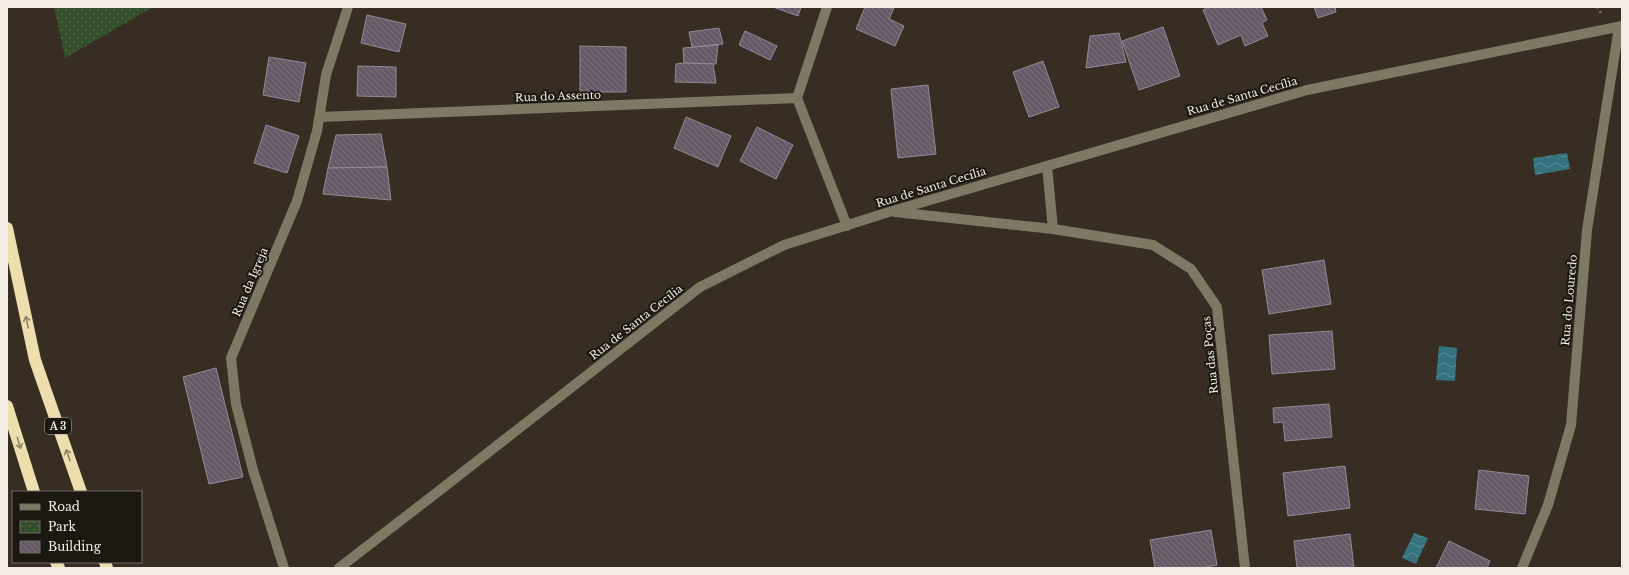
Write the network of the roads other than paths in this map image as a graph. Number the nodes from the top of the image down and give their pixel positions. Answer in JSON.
{"nodes":[{"id":1,"x":348,"y":7,"type":"edge"},
{"id":2,"x":827,"y":7,"type":"edge"},
{"id":3,"x":1621,"y":27,"type":"edge"},
{"id":4,"x":797,"y":98,"type":"junction"},
{"id":5,"x":320,"y":117,"type":"junction"},
{"id":6,"x":1047,"y":166,"type":"junction"},
{"id":7,"x":889,"y":212,"type":"junction"},
{"id":8,"x":847,"y":226,"type":"junction"},
{"id":9,"x":7,"y":228,"type":"edge"},
{"id":10,"x":1053,"y":229,"type":"junction"},
{"id":11,"x":7,"y":406,"type":"edge"},
{"id":12,"x":34,"y":491,"type":"edge"},
{"id":13,"x":81,"y":491,"type":"edge"},
{"id":14,"x":284,"y":568,"type":"edge"},
{"id":15,"x":339,"y":568,"type":"edge"},
{"id":16,"x":1245,"y":568,"type":"edge"},
{"id":17,"x":1522,"y":568,"type":"edge"}],
"edges":[{"from":1,"to":5,"type":"street","name":"Rua da Igreja"},
{"from":2,"to":4,"type":"street"},
{"from":3,"to":6,"type":"street","name":"Rua de Santa Cecília"},
{"from":3,"to":17,"type":"street","name":"Rua do Louredo"},
{"from":4,"to":5,"type":"street","name":"Rua do Assento"},
{"from":4,"to":8,"type":"street"},
{"from":5,"to":14,"type":"street","name":"Rua da Igreja"},
{"from":6,"to":7,"type":"street","name":"Rua de Santa Cecília"},
{"from":6,"to":10,"type":"street"},
{"from":7,"to":8,"type":"street","name":"Rua de Santa Cecília"},
{"from":7,"to":10,"type":"street","name":"Rua das Poças"},
{"from":8,"to":15,"type":"street","name":"Rua de Santa Cecília"},
{"from":13,"to":9,"type":"highway","number":"A 3","one_way":true},
{"from":10,"to":16,"type":"street","name":"Rua das Poças"},
{"from":11,"to":12,"type":"highway","one_way":true}]}
